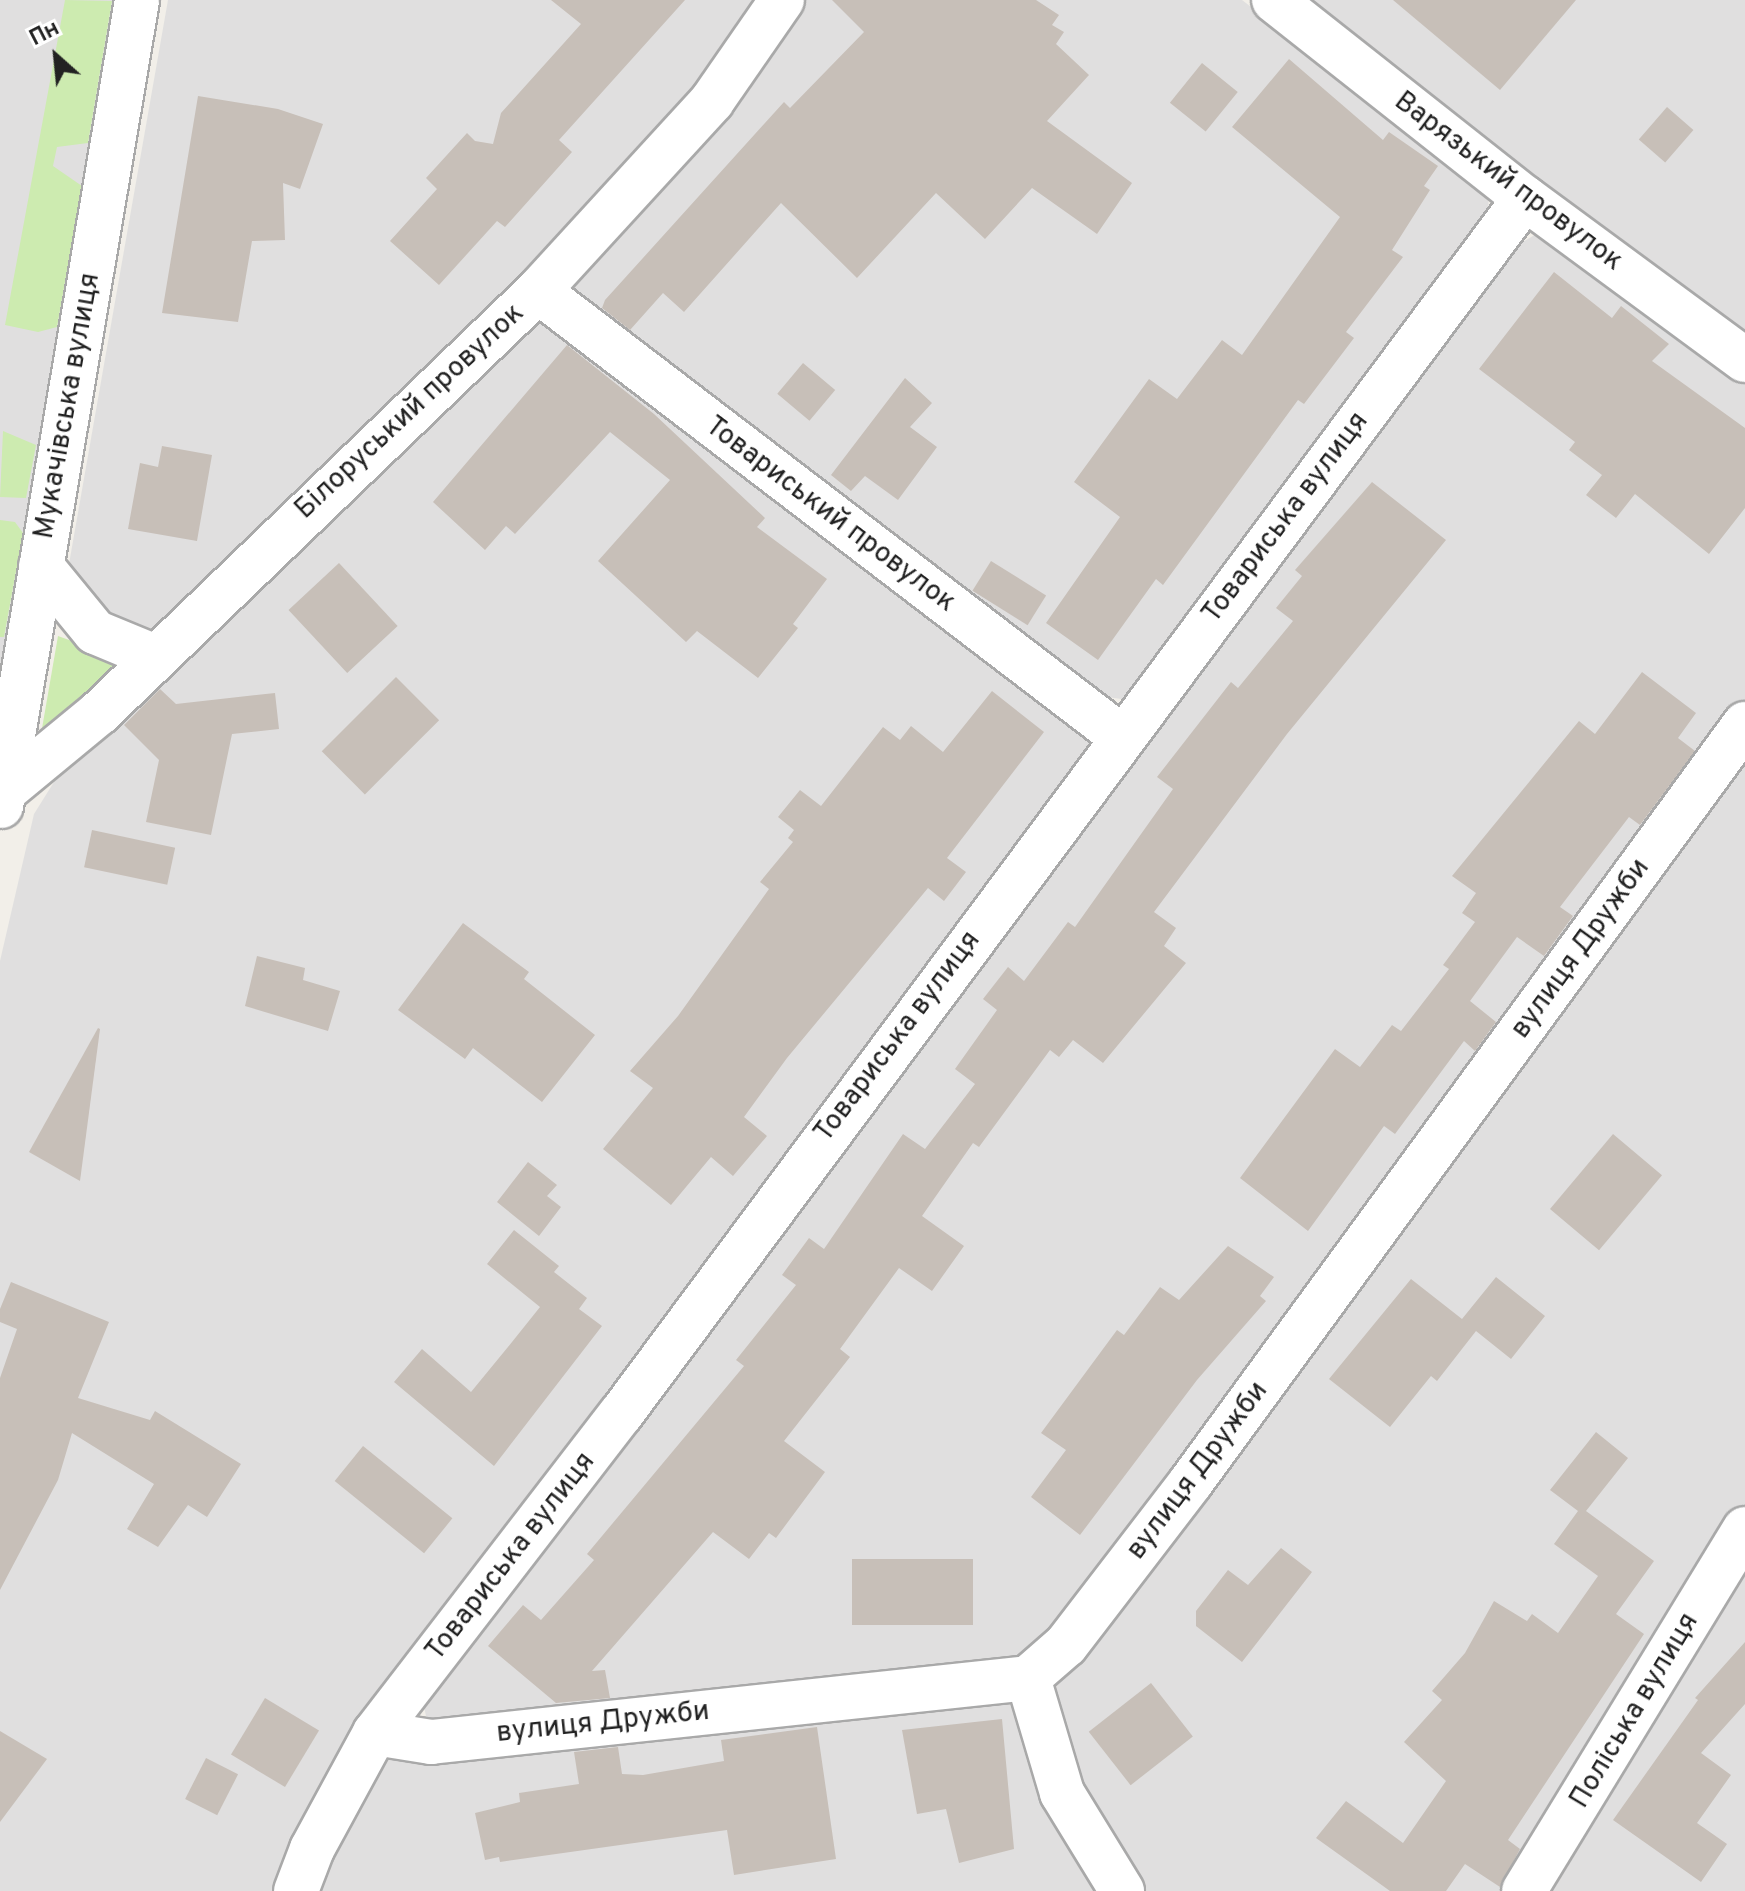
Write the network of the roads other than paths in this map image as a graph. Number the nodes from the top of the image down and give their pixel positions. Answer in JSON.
{"nodes":[{"id":1,"x":137,"y":0,"type":"edge"},
{"id":2,"x":782,"y":0,"type":"edge"},
{"id":3,"x":1274,"y":0,"type":"edge"},
{"id":4,"x":1525,"y":198,"type":"junction"},
{"id":5,"x":538,"y":291,"type":"junction"},
{"id":6,"x":1745,"y":360,"type":"edge"},
{"id":7,"x":41,"y":566,"type":"junction"},
{"id":8,"x":153,"y":656,"type":"junction"},
{"id":9,"x":1745,"y":724,"type":"edge"},
{"id":10,"x":1123,"y":738,"type":"junction"},
{"id":11,"x":2,"y":802,"type":"edge"},
{"id":12,"x":1745,"y":1529,"type":"edge"},
{"id":13,"x":1028,"y":1678,"type":"junction"},
{"id":14,"x":375,"y":1733,"type":"junction"},
{"id":15,"x":296,"y":1891,"type":"edge"},
{"id":16,"x":1122,"y":1891,"type":"edge"},
{"id":17,"x":1524,"y":1891,"type":"edge"}],
"edges":[{"from":1,"to":7,"type":"street","name":"Мукачівська вулиця"},
{"from":2,"to":5,"type":"street","name":"Білоруський провулок"},
{"from":3,"to":4,"type":"street","name":"Варязький провулок"},
{"from":4,"to":6,"type":"street","name":"Варязький провулок"},
{"from":4,"to":10,"type":"street","name":"Товариська вулиця"},
{"from":5,"to":8,"type":"street","name":"Білоруський провулок"},
{"from":5,"to":10,"type":"street","name":"Товариський провулок"},
{"from":7,"to":8,"type":"street"},
{"from":7,"to":11,"type":"street","name":"Мукачівська вулиця"},
{"from":8,"to":11,"type":"street","name":"Білоруський провулок"},
{"from":9,"to":13,"type":"street","name":"вулиця Дружби"},
{"from":10,"to":14,"type":"street","name":"Товариська вулиця"},
{"from":12,"to":17,"type":"street","name":"Поліська вулиця"},
{"from":13,"to":14,"type":"street","name":"вулиця Дружби"},
{"from":13,"to":16,"type":"street"},
{"from":14,"to":15,"type":"street","name":"Товариська вулиця"}]}
